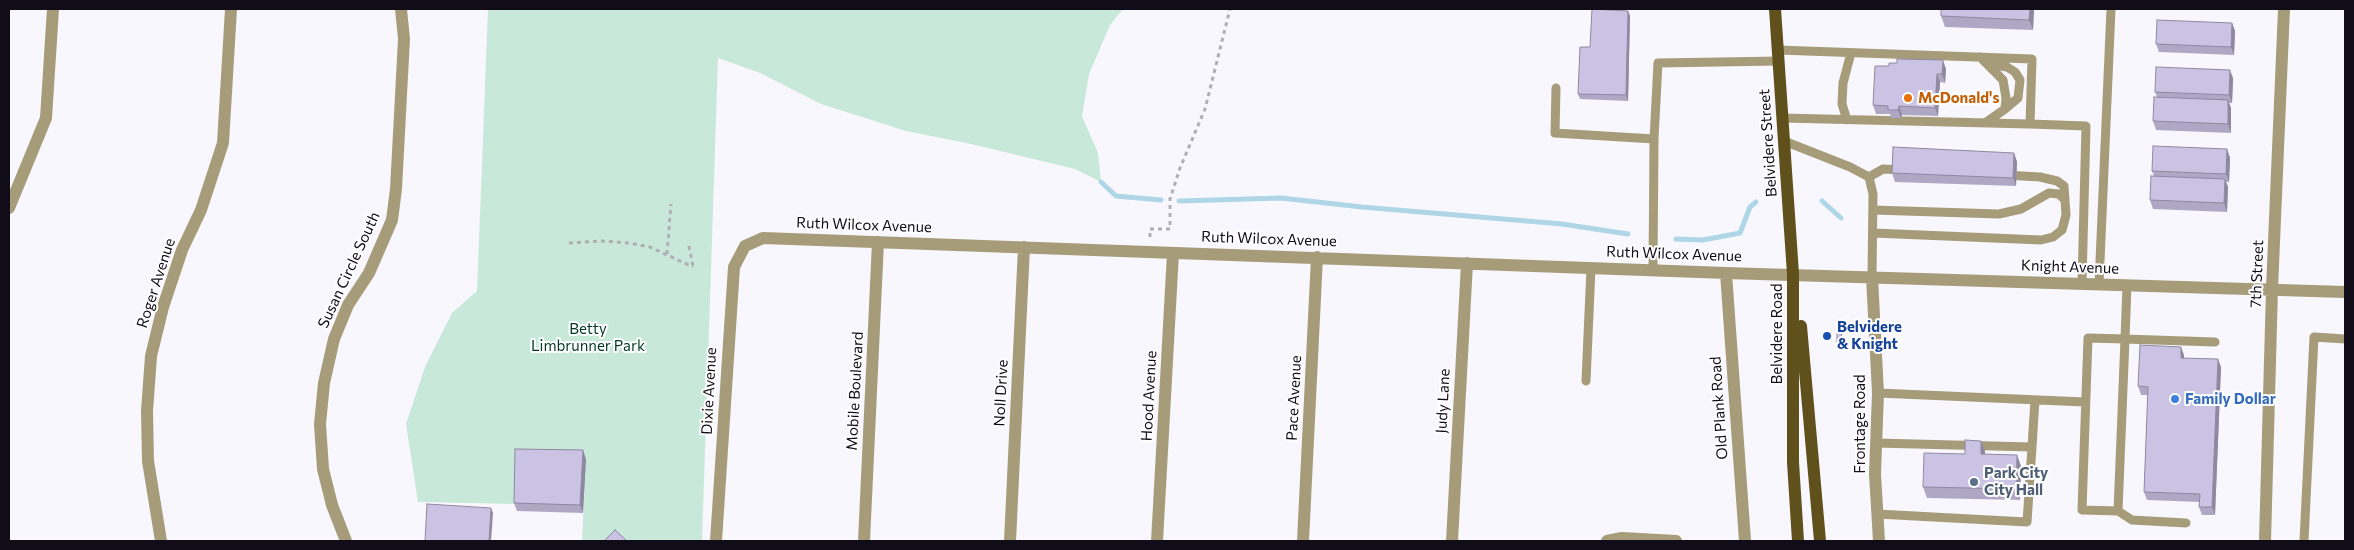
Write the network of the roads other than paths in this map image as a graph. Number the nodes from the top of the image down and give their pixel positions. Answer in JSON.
{"nodes":[{"id":1,"x":53,"y":9,"type":"edge"},
{"id":2,"x":231,"y":9,"type":"edge"},
{"id":3,"x":401,"y":9,"type":"edge"},
{"id":4,"x":1775,"y":9,"type":"edge"},
{"id":5,"x":2111,"y":9,"type":"edge"},
{"id":6,"x":2284,"y":9,"type":"edge"},
{"id":7,"x":1851,"y":53,"type":"junction"},
{"id":8,"x":1778,"y":56,"type":"junction"},
{"id":9,"x":1984,"y":60,"type":"junction"},
{"id":10,"x":1556,"y":88,"type":"dead end"},
{"id":11,"x":2005,"y":109,"type":"junction"},
{"id":12,"x":1782,"y":118,"type":"junction"},
{"id":13,"x":1847,"y":120,"type":"junction"},
{"id":14,"x":1985,"y":123,"type":"junction"},
{"id":15,"x":2030,"y":124,"type":"junction"},
{"id":16,"x":1654,"y":139,"type":"junction"},
{"id":17,"x":1784,"y":141,"type":"junction"},
{"id":18,"x":1914,"y":171,"type":"edge"},
{"id":19,"x":1998,"y":175,"type":"edge"},
{"id":20,"x":1869,"y":177,"type":"junction"},
{"id":21,"x":2065,"y":200,"type":"junction"},
{"id":22,"x":9,"y":208,"type":"edge"},
{"id":23,"x":1873,"y":210,"type":"junction"},
{"id":24,"x":1873,"y":234,"type":"junction"},
{"id":25,"x":878,"y":242,"type":"junction"},
{"id":26,"x":745,"y":246,"type":"joint"},
{"id":27,"x":1024,"y":247,"type":"junction"},
{"id":28,"x":1174,"y":252,"type":"junction"},
{"id":29,"x":1317,"y":257,"type":"junction"},
{"id":30,"x":1467,"y":263,"type":"junction"},
{"id":31,"x":1591,"y":268,"type":"junction"},
{"id":32,"x":1653,"y":270,"type":"junction"},
{"id":33,"x":1726,"y":273,"type":"junction"},
{"id":34,"x":1793,"y":274,"type":"junction"},
{"id":35,"x":1872,"y":277,"type":"junction"},
{"id":36,"x":2082,"y":283,"type":"junction"},
{"id":37,"x":2099,"y":284,"type":"junction"},
{"id":38,"x":2127,"y":284,"type":"junction"},
{"id":39,"x":2272,"y":289,"type":"junction"},
{"id":40,"x":2345,"y":292,"type":"edge"},
{"id":41,"x":2345,"y":338,"type":"edge"},
{"id":42,"x":2125,"y":339,"type":"junction"},
{"id":43,"x":2215,"y":342,"type":"dead end"},
{"id":44,"x":1586,"y":381,"type":"dead end"},
{"id":45,"x":1878,"y":393,"type":"junction"},
{"id":46,"x":2035,"y":400,"type":"junction"},
{"id":47,"x":2085,"y":402,"type":"junction"},
{"id":48,"x":1876,"y":443,"type":"junction"},
{"id":49,"x":2032,"y":447,"type":"junction"},
{"id":50,"x":2118,"y":511,"type":"junction"},
{"id":51,"x":1877,"y":514,"type":"junction"},
{"id":52,"x":2186,"y":523,"type":"dead end"},
{"id":53,"x":161,"y":541,"type":"edge"},
{"id":54,"x":346,"y":541,"type":"edge"},
{"id":55,"x":716,"y":541,"type":"edge"},
{"id":56,"x":864,"y":541,"type":"edge"},
{"id":57,"x":1010,"y":541,"type":"edge"},
{"id":58,"x":1157,"y":541,"type":"edge"},
{"id":59,"x":1303,"y":541,"type":"edge"},
{"id":60,"x":1452,"y":541,"type":"edge"},
{"id":61,"x":1607,"y":541,"type":"edge"},
{"id":62,"x":1676,"y":541,"type":"edge"},
{"id":63,"x":1745,"y":541,"type":"edge"},
{"id":64,"x":1798,"y":541,"type":"edge"},
{"id":65,"x":1820,"y":541,"type":"edge"},
{"id":66,"x":1879,"y":541,"type":"edge"},
{"id":67,"x":2265,"y":541,"type":"edge"},
{"id":68,"x":2304,"y":541,"type":"edge"}],
"edges":[{"from":1,"to":22,"type":"street"},
{"from":2,"to":53,"type":"street","name":"Roger Avenue"},
{"from":3,"to":54,"type":"street","name":"Susan Circle South"},
{"from":4,"to":8,"type":"main road","name":"Belvidere Street"},
{"from":5,"to":37,"type":"lane"},
{"from":6,"to":39,"type":"street","name":"7th Street"},
{"from":7,"to":8,"type":"lane"},
{"from":7,"to":9,"type":"lane"},
{"from":7,"to":13,"type":"lane"},
{"from":8,"to":12,"type":"main road","name":"Belvidere Street"},
{"from":8,"to":16,"type":"lane"},
{"from":9,"to":11,"type":"lane"},
{"from":9,"to":11,"type":"lane"},
{"from":9,"to":15,"type":"lane"},
{"from":10,"to":16,"type":"lane"},
{"from":11,"to":14,"type":"lane"},
{"from":12,"to":13,"type":"lane"},
{"from":12,"to":17,"type":"main road","name":"Belvidere Street"},
{"from":13,"to":14,"type":"lane"},
{"from":14,"to":15,"type":"lane"},
{"from":15,"to":36,"type":"lane"},
{"from":16,"to":32,"type":"lane"},
{"from":17,"to":20,"type":"lane"},
{"from":17,"to":34,"type":"main road","name":"Belvidere Street"},
{"from":18,"to":20,"type":"lane"},
{"from":19,"to":21,"type":"lane"},
{"from":20,"to":23,"type":"lane"},
{"from":21,"to":23,"type":"lane"},
{"from":21,"to":24,"type":"lane"},
{"from":23,"to":24,"type":"lane"},
{"from":24,"to":35,"type":"lane"},
{"from":25,"to":26,"type":"street","name":"Ruth Wilcox Avenue"},
{"from":25,"to":27,"type":"street","name":"Ruth Wilcox Avenue"},
{"from":25,"to":56,"type":"street","name":"Mobile Boulevard"},
{"from":26,"to":55,"type":"street","name":"Dixie Avenue"},
{"from":27,"to":28,"type":"street","name":"Ruth Wilcox Avenue"},
{"from":27,"to":57,"type":"street","name":"Noll Drive"},
{"from":28,"to":29,"type":"street","name":"Ruth Wilcox Avenue"},
{"from":28,"to":58,"type":"street","name":"Hood Avenue"},
{"from":29,"to":30,"type":"street","name":"Ruth Wilcox Avenue"},
{"from":29,"to":59,"type":"street","name":"Pace Avenue"},
{"from":30,"to":31,"type":"street","name":"Ruth Wilcox Avenue"},
{"from":30,"to":60,"type":"street","name":"Judy Lane"},
{"from":31,"to":32,"type":"street","name":"Ruth Wilcox Avenue"},
{"from":31,"to":44,"type":"lane"},
{"from":32,"to":33,"type":"street","name":"Ruth Wilcox Avenue"},
{"from":33,"to":34,"type":"street","name":"Ruth Wilcox Avenue"},
{"from":33,"to":63,"type":"street","name":"Old Plank Road"},
{"from":34,"to":35,"type":"street","name":"Knight Avenue"},
{"from":34,"to":64,"type":"main road","name":"Belvidere Road"},
{"from":34,"to":65,"type":"main road","name":"Belvidere Road"},
{"from":35,"to":36,"type":"street","name":"Knight Avenue"},
{"from":35,"to":45,"type":"street","name":"Frontage Road"},
{"from":36,"to":37,"type":"street","name":"Knight Avenue"},
{"from":37,"to":38,"type":"street","name":"Knight Avenue"},
{"from":38,"to":39,"type":"street","name":"Knight Avenue"},
{"from":38,"to":42,"type":"lane"},
{"from":39,"to":40,"type":"street","name":"Knight Avenue"},
{"from":39,"to":67,"type":"street","name":"7th Street"},
{"from":41,"to":68,"type":"lane"},
{"from":42,"to":43,"type":"lane"},
{"from":42,"to":47,"type":"lane"},
{"from":42,"to":50,"type":"lane"},
{"from":45,"to":46,"type":"lane"},
{"from":45,"to":48,"type":"street","name":"Frontage Road"},
{"from":46,"to":47,"type":"lane"},
{"from":46,"to":49,"type":"lane"},
{"from":47,"to":50,"type":"lane"},
{"from":48,"to":49,"type":"lane"},
{"from":48,"to":51,"type":"street","name":"Frontage Road"},
{"from":49,"to":51,"type":"lane"},
{"from":50,"to":52,"type":"lane"},
{"from":51,"to":66,"type":"street","name":"Frontage Road"},
{"from":61,"to":62,"type":"street"}]}
